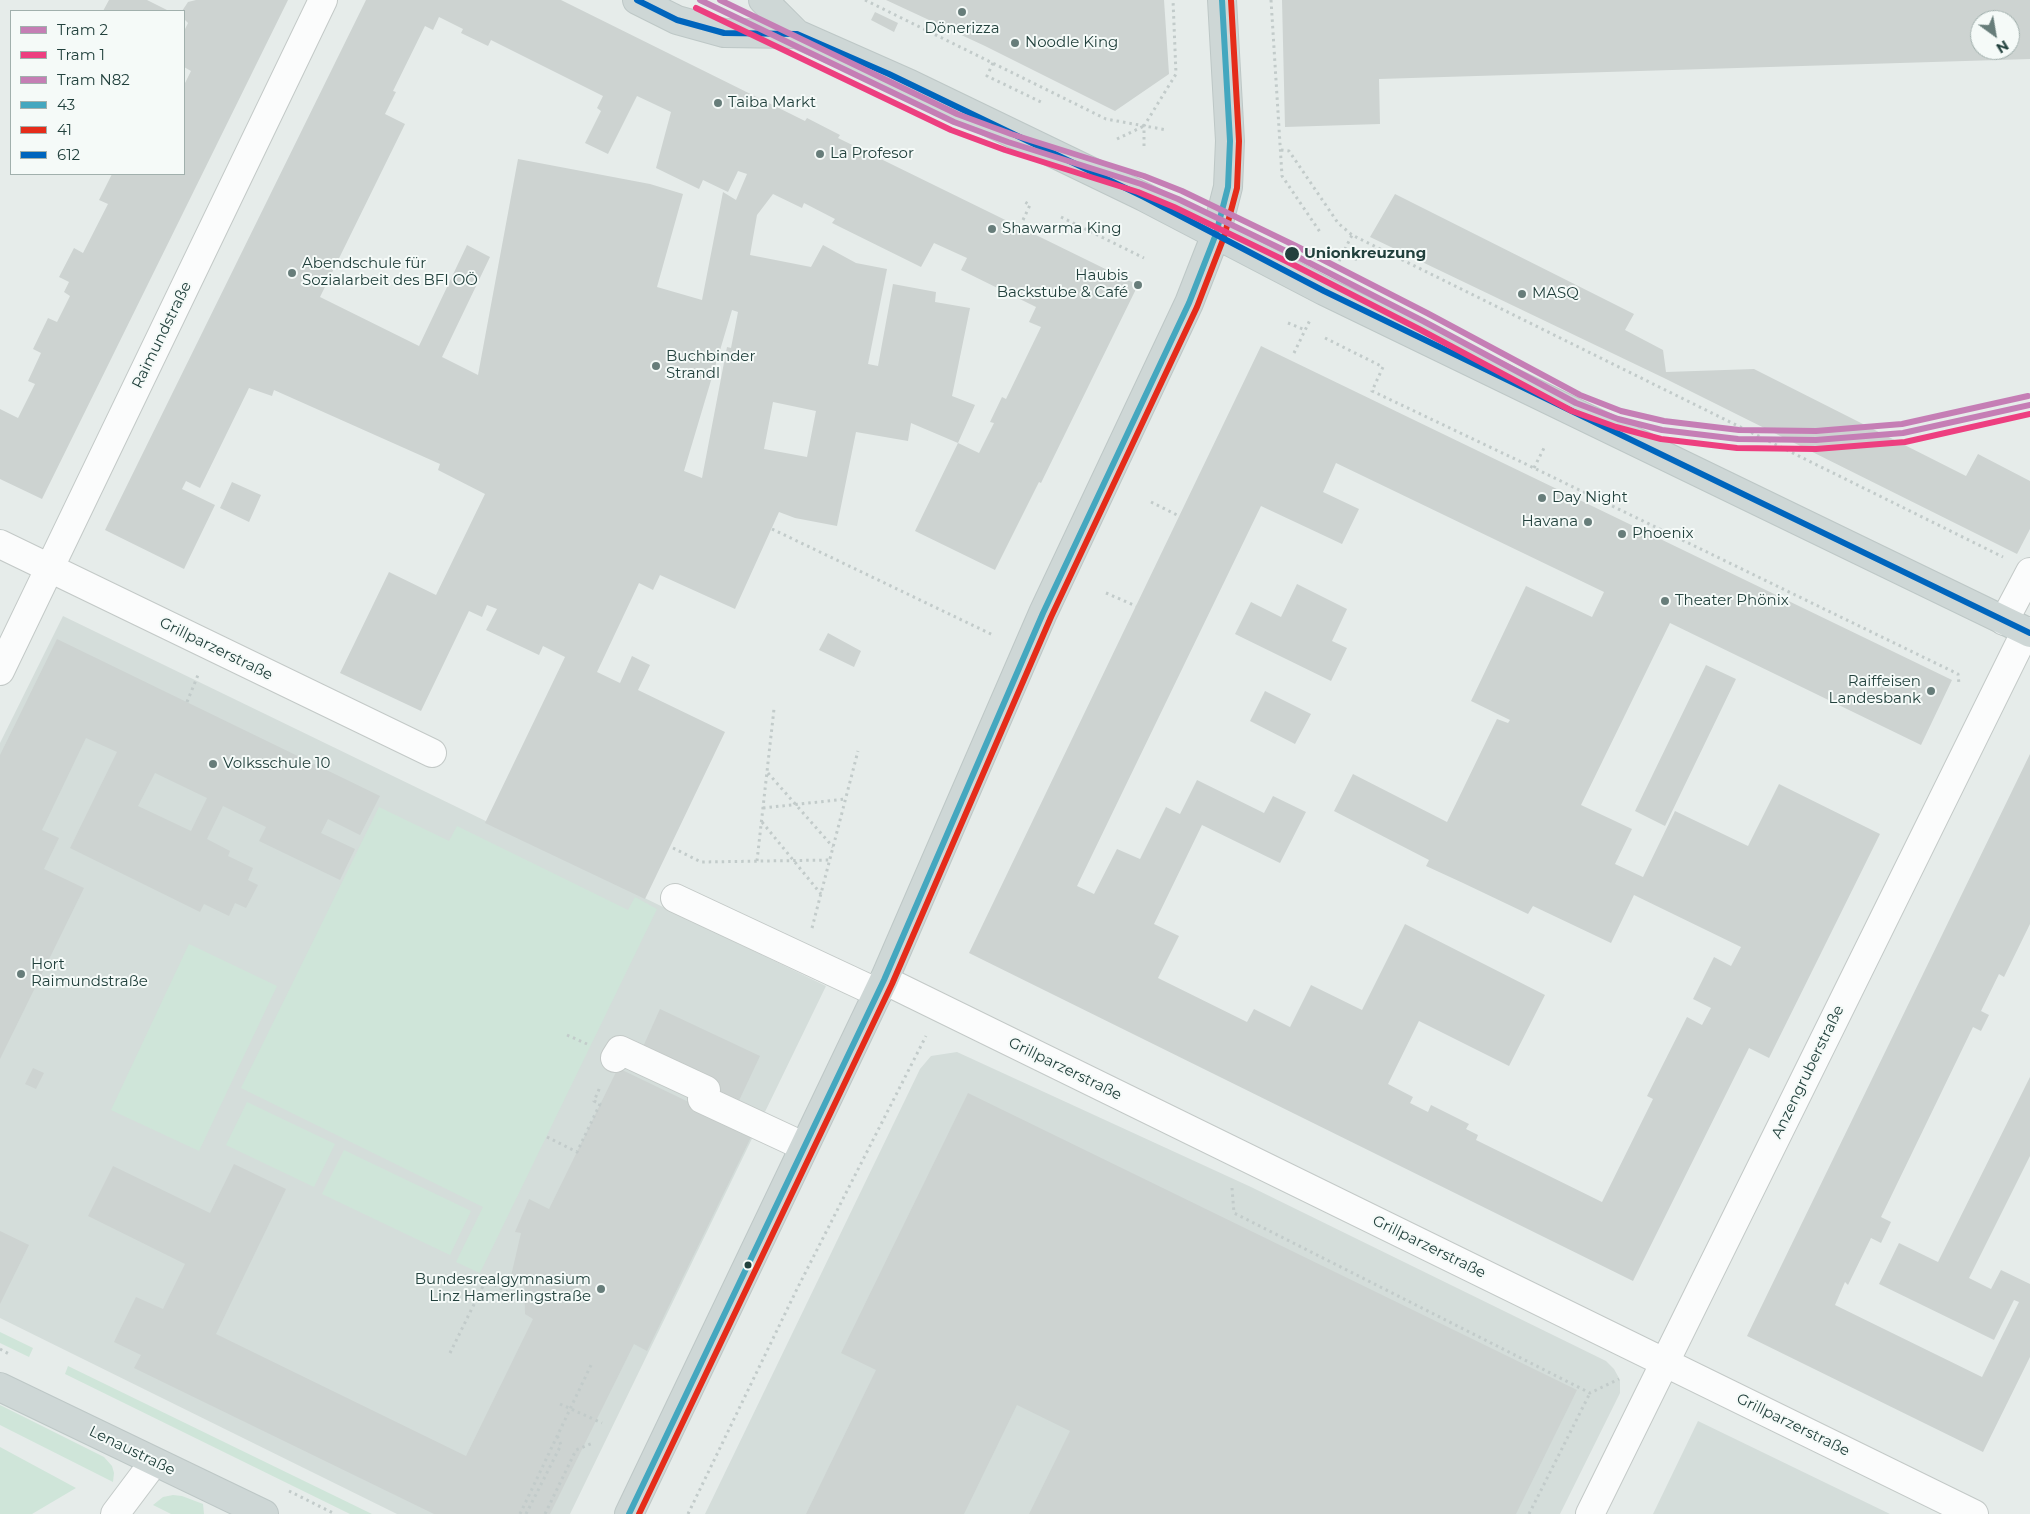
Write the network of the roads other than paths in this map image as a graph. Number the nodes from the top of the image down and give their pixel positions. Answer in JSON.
{"nodes":[{"id":1,"x":323,"y":0,"type":"edge"},
{"id":2,"x":637,"y":0,"type":"edge"},
{"id":3,"x":763,"y":0,"type":"edge"},
{"id":4,"x":1222,"y":0,"type":"edge"},
{"id":5,"x":797,"y":34,"type":"junction"},
{"id":6,"x":1216,"y":234,"type":"junction"},
{"id":7,"x":0,"y":544,"type":"edge"},
{"id":8,"x":49,"y":568,"type":"junction"},
{"id":9,"x":2030,"y":572,"type":"edge"},
{"id":10,"x":2020,"y":628,"type":"edge"},
{"id":11,"x":0,"y":671,"type":"edge"},
{"id":12,"x":432,"y":753,"type":"dead end"},
{"id":13,"x":675,"y":898,"type":"dead end"},
{"id":14,"x":881,"y":987,"type":"junction"},
{"id":15,"x":615,"y":1058,"type":"dead end"},
{"id":16,"x":804,"y":1146,"type":"junction"},
{"id":17,"x":1664,"y":1362,"type":"junction"},
{"id":18,"x":0,"y":1387,"type":"edge"},
{"id":19,"x":154,"y":1462,"type":"junction"},
{"id":20,"x":115,"y":1514,"type":"edge"},
{"id":21,"x":264,"y":1514,"type":"edge"},
{"id":22,"x":628,"y":1514,"type":"edge"},
{"id":23,"x":1590,"y":1514,"type":"edge"},
{"id":24,"x":1974,"y":1514,"type":"edge"}],
"edges":[{"from":1,"to":8,"type":"street","name":"Raimundstraße"},
{"from":2,"to":5,"type":"main road"},
{"from":3,"to":5,"type":"main road"},
{"from":4,"to":6,"type":"main road"},
{"from":5,"to":6,"type":"main road"},
{"from":6,"to":10,"type":"main road"},
{"from":6,"to":14,"type":"main road"},
{"from":7,"to":8,"type":"street","name":"Grillparzerstraße"},
{"from":8,"to":11,"type":"street","name":"Raimundstraße"},
{"from":8,"to":12,"type":"street","name":"Grillparzerstraße"},
{"from":9,"to":10,"type":"street","name":"Anzengruberstraße"},
{"from":10,"to":17,"type":"street","name":"Anzengruberstraße"},
{"from":13,"to":14,"type":"street","name":"Grillparzerstraße"},
{"from":14,"to":16,"type":"main road"},
{"from":14,"to":17,"type":"street","name":"Grillparzerstraße"},
{"from":15,"to":16,"type":"street"},
{"from":16,"to":22,"type":"main road"},
{"from":17,"to":23,"type":"street","name":"Anzengruberstraße"},
{"from":17,"to":24,"type":"street","name":"Grillparzerstraße"},
{"from":18,"to":19,"type":"main road","name":"Lenaustraße"},
{"from":19,"to":20,"type":"street"},
{"from":19,"to":21,"type":"main road","name":"Lenaustraße"}]}
